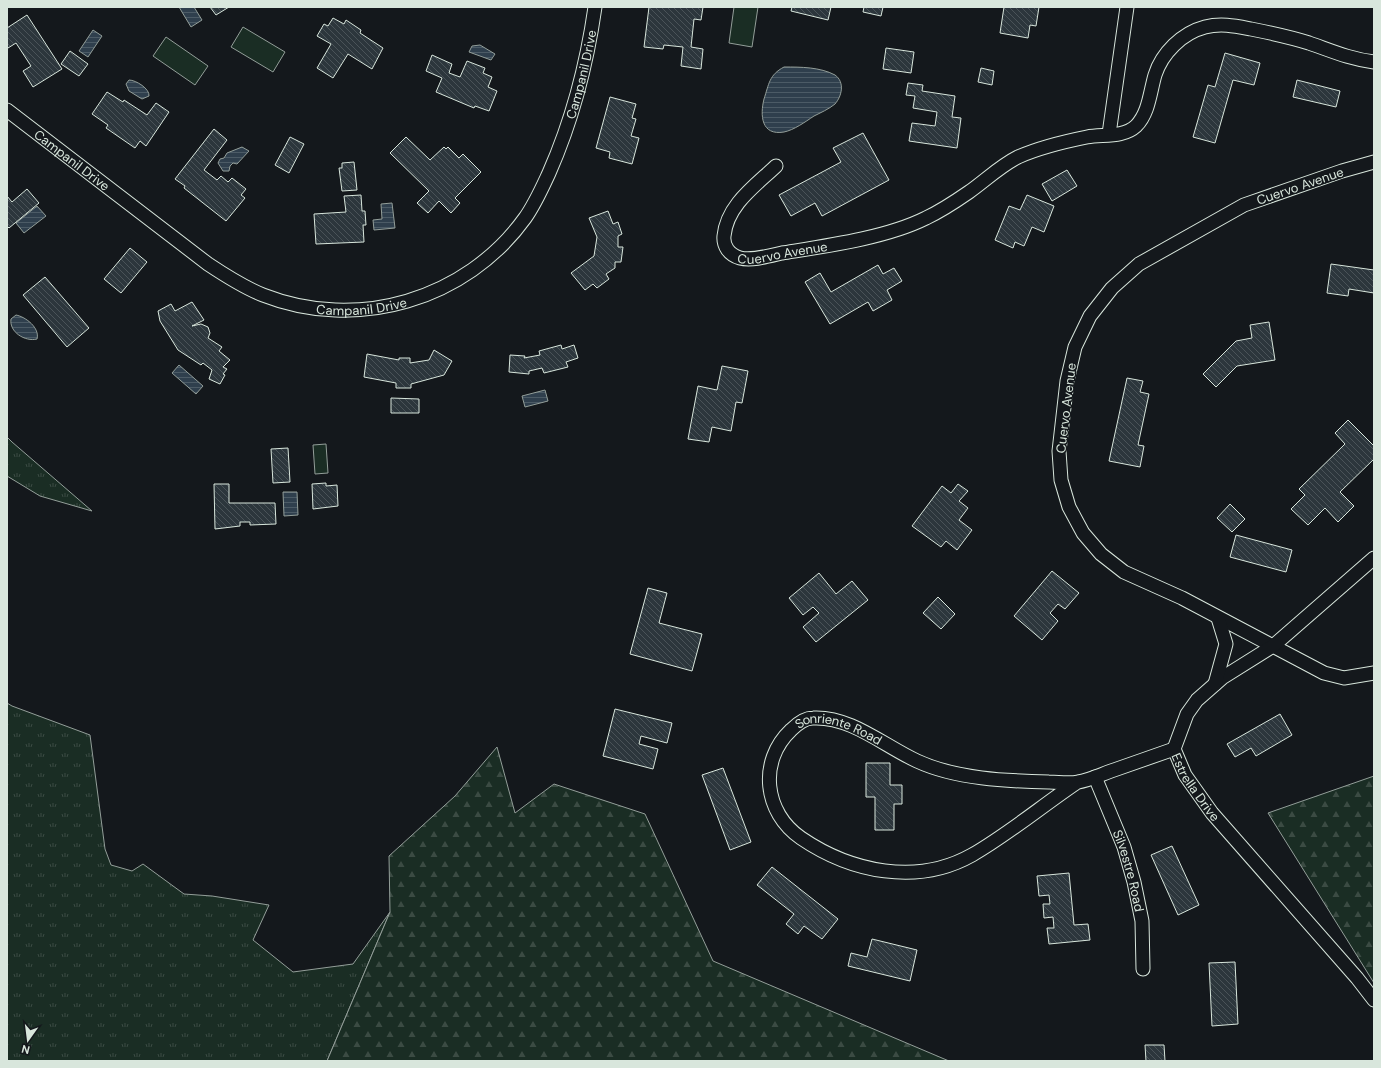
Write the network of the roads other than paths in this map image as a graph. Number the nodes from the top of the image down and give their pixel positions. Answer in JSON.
{"nodes":[{"id":1,"x":595,"y":7,"type":"edge"},
{"id":2,"x":1126,"y":7,"type":"edge"},
{"id":3,"x":1374,"y":62,"type":"edge"},
{"id":4,"x":7,"y":110,"type":"edge"},
{"id":5,"x":1109,"y":134,"type":"junction"},
{"id":6,"x":1374,"y":162,"type":"edge"},
{"id":7,"x":776,"y":166,"type":"dead end"},
{"id":8,"x":1374,"y":558,"type":"edge"},
{"id":9,"x":1218,"y":618,"type":"junction"},
{"id":10,"x":1273,"y":646,"type":"junction"},
{"id":11,"x":1374,"y":673,"type":"edge"},
{"id":12,"x":1215,"y":684,"type":"junction"},
{"id":13,"x":1174,"y":749,"type":"junction"},
{"id":14,"x":1095,"y":777,"type":"junction"},
{"id":15,"x":1076,"y":783,"type":"junction"},
{"id":16,"x":1143,"y":968,"type":"dead end"},
{"id":17,"x":1374,"y":1000,"type":"edge"}],
"edges":[{"from":1,"to":4,"type":"street","name":"Campanil Drive"},
{"from":2,"to":5,"type":"street"},
{"from":3,"to":5,"type":"street","name":"Cuervo Avenue"},
{"from":5,"to":7,"type":"street","name":"Cuervo Avenue"},
{"from":6,"to":9,"type":"street","name":"Cuervo Avenue"},
{"from":8,"to":10,"type":"street","name":"Estrella Drive"},
{"from":9,"to":10,"type":"street","name":"Cuervo Avenue"},
{"from":9,"to":12,"type":"street"},
{"from":10,"to":11,"type":"street","name":"Cuervo Avenue"},
{"from":10,"to":12,"type":"street","name":"Estrella Drive"},
{"from":12,"to":13,"type":"street","name":"Estrella Drive"},
{"from":13,"to":14,"type":"street","name":"Sonriente Road"},
{"from":13,"to":17,"type":"street","name":"Estrella Drive"},
{"from":14,"to":15,"type":"street","name":"Sonriente Road"},
{"from":14,"to":16,"type":"street","name":"Silvestre Road"},
{"from":15,"to":15,"type":"street","name":"Sonriente Road"}]}
